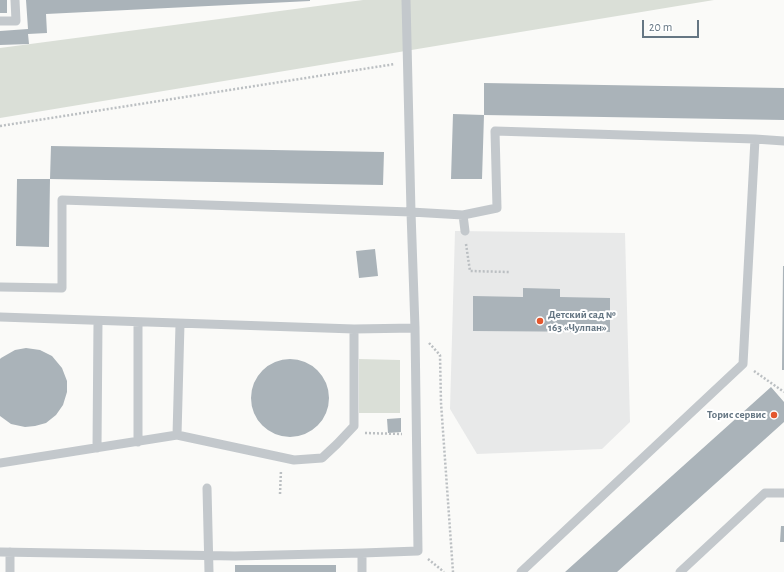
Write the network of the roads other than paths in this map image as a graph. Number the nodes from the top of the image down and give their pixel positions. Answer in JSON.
{"nodes":[{"id":1,"x":15,"y":0,"type":"edge"},
{"id":2,"x":406,"y":0,"type":"edge"},
{"id":3,"x":0,"y":22,"type":"edge"},
{"id":4,"x":755,"y":139,"type":"junction"},
{"id":5,"x":784,"y":141,"type":"edge"},
{"id":6,"x":411,"y":212,"type":"junction"},
{"id":7,"x":464,"y":215,"type":"junction"},
{"id":8,"x":465,"y":231,"type":"road end"},
{"id":9,"x":0,"y":287,"type":"edge"},
{"id":10,"x":0,"y":317,"type":"edge"},
{"id":11,"x":98,"y":321,"type":"junction"},
{"id":12,"x":138,"y":322,"type":"junction"},
{"id":13,"x":180,"y":324,"type":"junction"},
{"id":14,"x":415,"y":328,"type":"junction"},
{"id":15,"x":354,"y":329,"type":"junction"},
{"id":16,"x":177,"y":435,"type":"junction"},
{"id":17,"x":138,"y":442,"type":"junction"},
{"id":18,"x":97,"y":448,"type":"junction"},
{"id":19,"x":0,"y":463,"type":"edge"},
{"id":20,"x":207,"y":488,"type":"dead end"},
{"id":21,"x":784,"y":493,"type":"edge"},
{"id":22,"x":0,"y":552,"type":"edge"},
{"id":23,"x":10,"y":552,"type":"junction"},
{"id":24,"x":362,"y":554,"type":"junction"},
{"id":25,"x":209,"y":555,"type":"junction"},
{"id":26,"x":10,"y":572,"type":"edge"},
{"id":27,"x":208,"y":572,"type":"edge"},
{"id":28,"x":362,"y":572,"type":"edge"},
{"id":29,"x":521,"y":572,"type":"edge"},
{"id":30,"x":680,"y":572,"type":"edge"}],
"edges":[{"from":1,"to":3,"type":"lane"},
{"from":2,"to":6,"type":"lane"},
{"from":4,"to":5,"type":"lane"},
{"from":4,"to":7,"type":"lane"},
{"from":4,"to":29,"type":"lane"},
{"from":6,"to":7,"type":"lane"},
{"from":6,"to":9,"type":"lane"},
{"from":6,"to":14,"type":"lane"},
{"from":7,"to":8,"type":"lane"},
{"from":10,"to":11,"type":"lane"},
{"from":11,"to":12,"type":"lane"},
{"from":11,"to":18,"type":"lane"},
{"from":12,"to":13,"type":"lane"},
{"from":12,"to":17,"type":"lane"},
{"from":13,"to":15,"type":"lane"},
{"from":13,"to":16,"type":"lane"},
{"from":14,"to":15,"type":"lane"},
{"from":14,"to":24,"type":"lane"},
{"from":15,"to":16,"type":"lane"},
{"from":16,"to":17,"type":"lane"},
{"from":17,"to":18,"type":"lane"},
{"from":18,"to":19,"type":"lane"},
{"from":20,"to":25,"type":"lane"},
{"from":21,"to":30,"type":"lane"},
{"from":22,"to":23,"type":"lane"},
{"from":23,"to":25,"type":"lane"},
{"from":23,"to":26,"type":"lane"},
{"from":24,"to":25,"type":"lane"},
{"from":24,"to":28,"type":"lane"},
{"from":25,"to":27,"type":"lane"}]}
